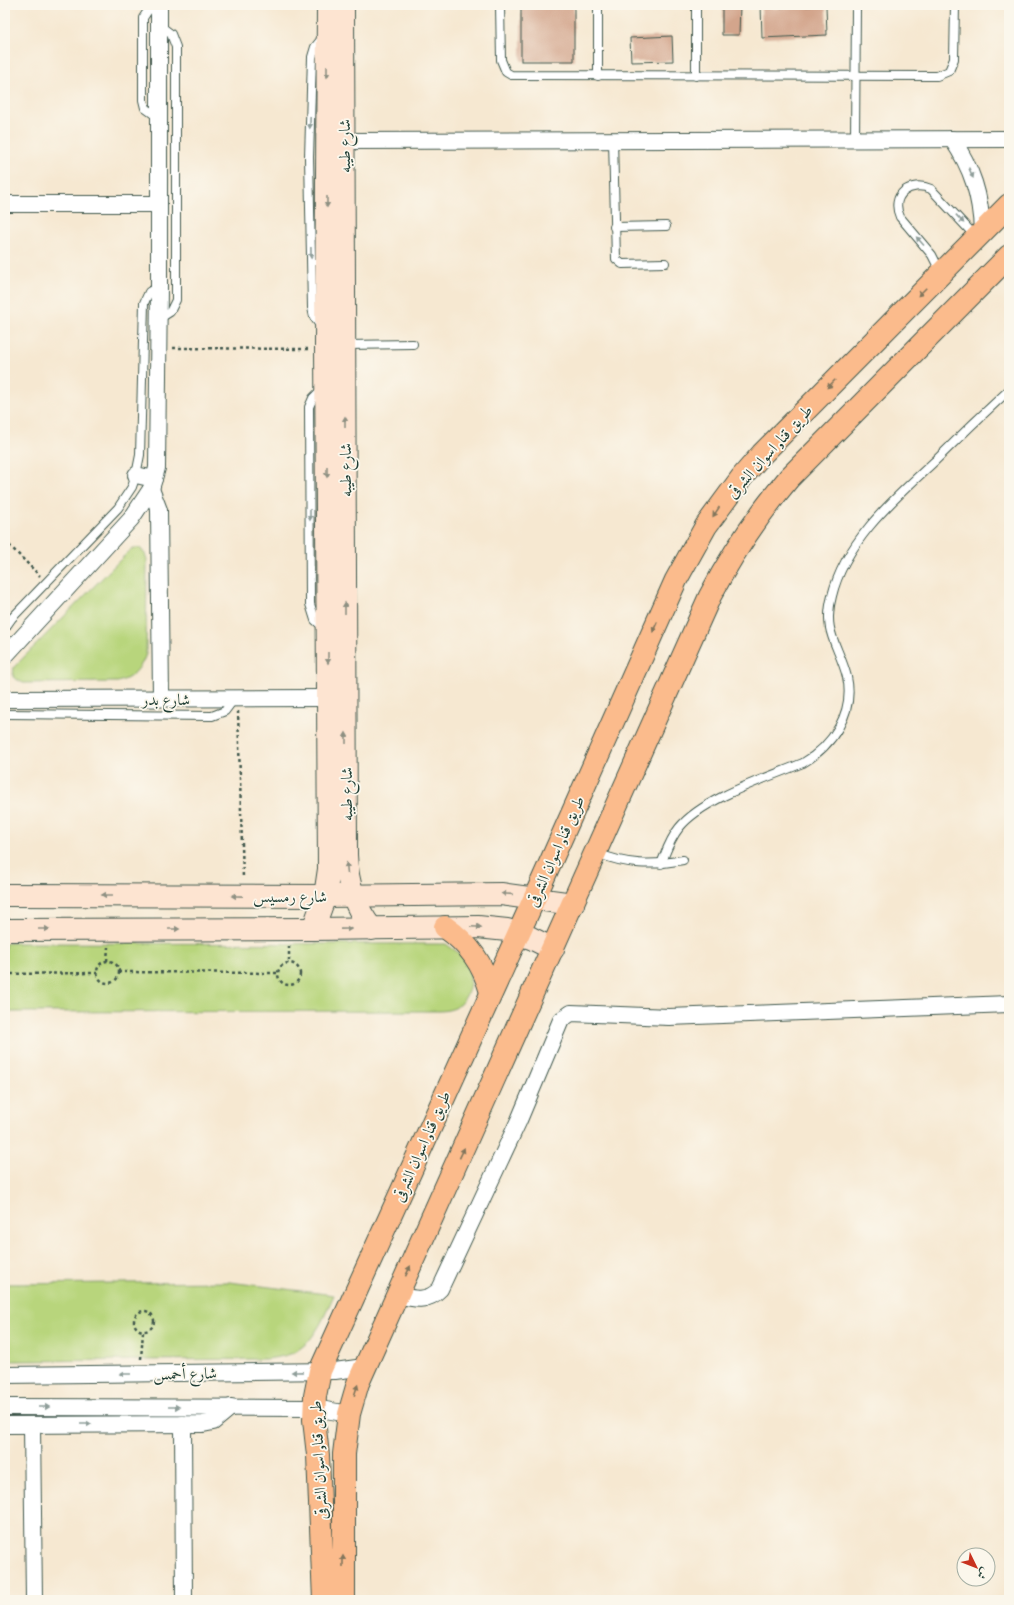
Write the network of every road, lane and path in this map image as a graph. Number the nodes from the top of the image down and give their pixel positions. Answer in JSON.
{"nodes":[{"id":1,"x":157,"y":5,"type":"edge"},
{"id":2,"x":328,"y":5,"type":"edge"},
{"id":3,"x":343,"y":5,"type":"edge"},
{"id":4,"x":500,"y":5,"type":"edge"},
{"id":5,"x":598,"y":5,"type":"edge"},
{"id":6,"x":696,"y":5,"type":"edge"},
{"id":7,"x":856,"y":5,"type":"edge"},
{"id":8,"x":955,"y":5,"type":"edge"},
{"id":9,"x":159,"y":25,"type":"junction"},
{"id":10,"x":598,"y":76,"type":"junction"},
{"id":11,"x":696,"y":76,"type":"junction"},
{"id":12,"x":855,"y":76,"type":"junction"},
{"id":13,"x":160,"y":118,"type":"junction"},
{"id":14,"x":952,"y":139,"type":"junction"},
{"id":15,"x":1009,"y":139,"type":"edge"},
{"id":16,"x":613,"y":140,"type":"junction"},
{"id":17,"x":855,"y":140,"type":"junction"},
{"id":18,"x":344,"y":141,"type":"junction"},
{"id":19,"x":5,"y":204,"type":"edge"},
{"id":20,"x":159,"y":204,"type":"junction"},
{"id":21,"x":1009,"y":205,"type":"edge"},
{"id":22,"x":666,"y":226,"type":"dead end"},
{"id":23,"x":614,"y":227,"type":"junction"},
{"id":24,"x":979,"y":234,"type":"junction"},
{"id":25,"x":1009,"y":256,"type":"edge"},
{"id":26,"x":665,"y":263,"type":"dead end"},
{"id":27,"x":941,"y":273,"type":"junction"},
{"id":28,"x":159,"y":286,"type":"junction"},
{"id":29,"x":159,"y":319,"type":"junction"},
{"id":30,"x":331,"y":342,"type":"junction"},
{"id":31,"x":413,"y":344,"type":"dead end"},
{"id":32,"x":159,"y":348,"type":"junction"},
{"id":33,"x":1009,"y":390,"type":"edge"},
{"id":34,"x":136,"y":475,"type":"junction"},
{"id":35,"x":153,"y":484,"type":"junction"},
{"id":36,"x":5,"y":541,"type":"edge"},
{"id":37,"x":47,"y":582,"type":"junction"},
{"id":38,"x":5,"y":628,"type":"edge"},
{"id":39,"x":5,"y":656,"type":"edge"},
{"id":40,"x":161,"y":698,"type":"junction"},
{"id":41,"x":328,"y":698,"type":"junction"},
{"id":42,"x":236,"y":699,"type":"junction"},
{"id":43,"x":5,"y":700,"type":"edge"},
{"id":44,"x":5,"y":714,"type":"edge"},
{"id":45,"x":596,"y":853,"type":"junction"},
{"id":46,"x":683,"y":860,"type":"dead end"},
{"id":47,"x":661,"y":864,"type":"junction"},
{"id":48,"x":5,"y":895,"type":"edge"},
{"id":49,"x":244,"y":896,"type":"junction"},
{"id":50,"x":325,"y":896,"type":"junction"},
{"id":51,"x":353,"y":896,"type":"junction"},
{"id":52,"x":535,"y":897,"type":"junction"},
{"id":53,"x":573,"y":904,"type":"junction"},
{"id":54,"x":445,"y":927,"type":"junction"},
{"id":55,"x":313,"y":929,"type":"junction"},
{"id":56,"x":372,"y":929,"type":"junction"},
{"id":57,"x":5,"y":930,"type":"edge"},
{"id":58,"x":519,"y":933,"type":"junction"},
{"id":59,"x":553,"y":949,"type":"junction"},
{"id":60,"x":118,"y":972,"type":"junction"},
{"id":61,"x":97,"y":973,"type":"junction"},
{"id":62,"x":278,"y":973,"type":"junction"},
{"id":63,"x":5,"y":974,"type":"edge"},
{"id":64,"x":491,"y":992,"type":"junction"},
{"id":65,"x":1009,"y":1004,"type":"edge"},
{"id":66,"x":396,"y":1295,"type":"junction"},
{"id":67,"x":142,"y":1332,"type":"junction"},
{"id":68,"x":364,"y":1367,"type":"junction"},
{"id":69,"x":320,"y":1371,"type":"junction"},
{"id":70,"x":140,"y":1373,"type":"junction"},
{"id":71,"x":5,"y":1375,"type":"edge"},
{"id":72,"x":5,"y":1407,"type":"edge"},
{"id":73,"x":231,"y":1407,"type":"junction"},
{"id":74,"x":314,"y":1408,"type":"junction"},
{"id":75,"x":349,"y":1414,"type":"junction"},
{"id":76,"x":183,"y":1424,"type":"junction"},
{"id":77,"x":5,"y":1425,"type":"edge"},
{"id":78,"x":32,"y":1425,"type":"junction"},
{"id":79,"x":34,"y":1600,"type":"edge"},
{"id":80,"x":184,"y":1600,"type":"edge"},
{"id":81,"x":324,"y":1600,"type":"edge"},
{"id":82,"x":344,"y":1600,"type":"edge"}],
"edges":[{"from":1,"to":9,"type":"street"},
{"from":1,"to":13,"type":"lane"},
{"from":2,"to":30,"type":"main road","name":"شارع طيبه","one_way":true},
{"from":3,"to":18,"type":"main road","name":"شارع طيبه"},
{"from":4,"to":10,"type":"lane"},
{"from":5,"to":10,"type":"lane"},
{"from":6,"to":11,"type":"lane"},
{"from":7,"to":12,"type":"lane"},
{"from":8,"to":12,"type":"lane"},
{"from":9,"to":13,"type":"street"},
{"from":9,"to":29,"type":"lane"},
{"from":10,"to":11,"type":"lane"},
{"from":11,"to":12,"type":"lane"},
{"from":12,"to":17,"type":"lane"},
{"from":13,"to":20,"type":"street"},
{"from":14,"to":15,"type":"street"},
{"from":14,"to":17,"type":"street"},
{"from":14,"to":24,"type":"street","one_way":true},
{"from":16,"to":17,"type":"street"},
{"from":16,"to":18,"type":"street"},
{"from":16,"to":23,"type":"lane"},
{"from":18,"to":30,"type":"main road","name":"شارع طيبه"},
{"from":19,"to":20,"type":"street"},
{"from":20,"to":28,"type":"street"},
{"from":21,"to":24,"type":"main road","name":"طريق قنا, اسوان الشرقى"},
{"from":22,"to":23,"type":"lane"},
{"from":23,"to":26,"type":"lane"},
{"from":24,"to":27,"type":"main road","name":"طريق قنا, اسوان الشرقى"},
{"from":27,"to":24,"type":"lane","one_way":true},
{"from":25,"to":45,"type":"main road","name":"طريق قنا, اسوان الشرقى"},
{"from":27,"to":52,"type":"main road","name":"طريق قنا, اسوان الشرقى","one_way":true},
{"from":28,"to":29,"type":"street"},
{"from":28,"to":34,"type":"lane"},
{"from":29,"to":32,"type":"street"},
{"from":30,"to":31,"type":"lane"},
{"from":30,"to":32,"type":"path"},
{"from":30,"to":41,"type":"main road","name":"شارع طيبه","one_way":true},
{"from":51,"to":30,"type":"main road","name":"شارع طيبه","one_way":true},
{"from":32,"to":35,"type":"street"},
{"from":33,"to":47,"type":"lane"},
{"from":34,"to":35,"type":"street"},
{"from":34,"to":37,"type":"lane"},
{"from":35,"to":39,"type":"street"},
{"from":35,"to":40,"type":"street"},
{"from":36,"to":37,"type":"path"},
{"from":37,"to":38,"type":"lane"},
{"from":40,"to":42,"type":"street","name":"شارع بدر"},
{"from":40,"to":43,"type":"street","name":"شارع بدر"},
{"from":41,"to":42,"type":"street","name":"شارع بدر"},
{"from":41,"to":50,"type":"main road","name":"شارع طيبه"},
{"from":42,"to":44,"type":"lane"},
{"from":42,"to":49,"type":"path"},
{"from":45,"to":47,"type":"lane"},
{"from":45,"to":53,"type":"main road","name":"طريق قنا, اسوان الشرقى"},
{"from":46,"to":47,"type":"lane"},
{"from":49,"to":48,"type":"main road","name":"شارع رمسيس","one_way":true},
{"from":49,"to":50,"type":"main road","name":"شارع رمسيس"},
{"from":50,"to":51,"type":"main road","name":"شارع رمسيس"},
{"from":50,"to":55,"type":"main road","name":"شارع طيبه"},
{"from":52,"to":51,"type":"main road","name":"شارع رمسيس","one_way":true},
{"from":51,"to":56,"type":"main road","name":"شارع طيبه"},
{"from":52,"to":53,"type":"main road","name":"شارع رمسيس"},
{"from":52,"to":58,"type":"main road","name":"طريق قنا, اسوان الشرقى"},
{"from":53,"to":59,"type":"main road","name":"طريق قنا, اسوان الشرقى"},
{"from":54,"to":56,"type":"main road","name":"شارع رمسيس"},
{"from":54,"to":58,"type":"main road","name":"شارع رمسيس","one_way":true},
{"from":54,"to":64,"type":"main road"},
{"from":55,"to":56,"type":"main road","name":"شارع رمسيس","one_way":true},
{"from":57,"to":55,"type":"main road","name":"شارع رمسيس","one_way":true},
{"from":58,"to":59,"type":"main road","name":"شارع رمسيس"},
{"from":58,"to":64,"type":"main road","name":"طريق قنا, اسوان الشرقى"},
{"from":66,"to":59,"type":"main road","name":"طريق قنا, اسوان الشرقى","one_way":true},
{"from":60,"to":61,"type":"path"},
{"from":60,"to":61,"type":"path"},
{"from":60,"to":62,"type":"path"},
{"from":61,"to":63,"type":"path"},
{"from":62,"to":62,"type":"path"},
{"from":64,"to":69,"type":"main road","name":"طريق قنا, اسوان الشرقى"},
{"from":65,"to":66,"type":"street"},
{"from":66,"to":68,"type":"main road","name":"طريق قنا, اسوان الشرقى"},
{"from":67,"to":67,"type":"path"},
{"from":67,"to":70,"type":"path"},
{"from":68,"to":69,"type":"street","name":"شارع أحمس"},
{"from":75,"to":68,"type":"main road","name":"طريق قنا, اسوان الشرقى","one_way":true},
{"from":69,"to":70,"type":"street","name":"شارع أحمس","one_way":true},
{"from":69,"to":74,"type":"main road","name":"طريق قنا, اسوان الشرقى"},
{"from":70,"to":71,"type":"street","name":"شارع أحمس","one_way":true},
{"from":72,"to":73,"type":"street","name":"شارع أحمس","one_way":true},
{"from":73,"to":74,"type":"street","name":"شارع أحمس"},
{"from":73,"to":76,"type":"street"},
{"from":74,"to":75,"type":"street","name":"شارع أحمس"},
{"from":74,"to":81,"type":"main road","name":"طريق قنا, اسوان الشرقى"},
{"from":82,"to":75,"type":"main road","name":"طريق قنا, اسوان الشرقى","one_way":true},
{"from":78,"to":76,"type":"street","one_way":true},
{"from":76,"to":80,"type":"street"},
{"from":77,"to":78,"type":"street"},
{"from":78,"to":79,"type":"street"}]}
